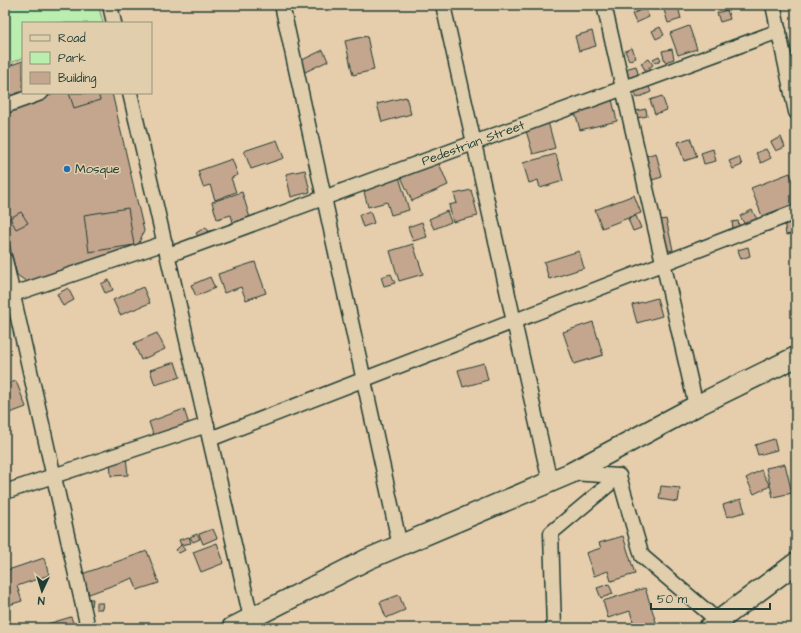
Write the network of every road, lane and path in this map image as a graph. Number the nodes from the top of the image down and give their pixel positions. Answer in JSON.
{"nodes":[{"id":1,"x":110,"y":5,"type":"edge"},
{"id":2,"x":282,"y":5,"type":"edge"},
{"id":3,"x":443,"y":5,"type":"edge"},
{"id":4,"x":604,"y":5,"type":"edge"},
{"id":5,"x":773,"y":5,"type":"edge"},
{"id":6,"x":114,"y":22,"type":"edge"},
{"id":7,"x":779,"y":31,"type":"junction"},
{"id":8,"x":623,"y":88,"type":"junction"},
{"id":9,"x":38,"y":94,"type":"edge"},
{"id":10,"x":130,"y":94,"type":"edge"},
{"id":11,"x":5,"y":106,"type":"edge"},
{"id":12,"x":796,"y":112,"type":"edge"},
{"id":13,"x":474,"y":142,"type":"junction"},
{"id":14,"x":324,"y":198,"type":"junction"},
{"id":15,"x":796,"y":212,"type":"edge"},
{"id":16,"x":166,"y":249,"type":"junction"},
{"id":17,"x":5,"y":260,"type":"edge"},
{"id":18,"x":663,"y":264,"type":"junction"},
{"id":19,"x":9,"y":296,"type":"edge"},
{"id":20,"x":514,"y":321,"type":"junction"},
{"id":21,"x":796,"y":356,"type":"edge"},
{"id":22,"x":363,"y":380,"type":"junction"},
{"id":23,"x":696,"y":406,"type":"junction"},
{"id":24,"x":209,"y":432,"type":"junction"},
{"id":25,"x":571,"y":473,"type":"junction"},
{"id":26,"x":54,"y":476,"type":"junction"},
{"id":27,"x":619,"y":476,"type":"junction"},
{"id":28,"x":550,"y":482,"type":"junction"},
{"id":29,"x":5,"y":492,"type":"edge"},
{"id":30,"x":400,"y":546,"type":"junction"},
{"id":31,"x":796,"y":564,"type":"edge"},
{"id":32,"x":252,"y":618,"type":"junction"},
{"id":33,"x":718,"y":625,"type":"edge"},
{"id":34,"x":88,"y":628,"type":"edge"},
{"id":35,"x":232,"y":628,"type":"edge"},
{"id":36,"x":554,"y":628,"type":"edge"}],
"edges":[{"from":1,"to":6,"type":"street"},
{"from":2,"to":14,"type":"street"},
{"from":3,"to":13,"type":"street"},
{"from":4,"to":8,"type":"street"},
{"from":5,"to":7,"type":"street"},
{"from":7,"to":8,"type":"street","name":"Pedestrian Street"},
{"from":7,"to":12,"type":"street"},
{"from":8,"to":13,"type":"street","name":"Pedestrian Street"},
{"from":8,"to":18,"type":"street"},
{"from":9,"to":11,"type":"street"},
{"from":10,"to":16,"type":"street"},
{"from":13,"to":14,"type":"street","name":"Pedestrian Street"},
{"from":13,"to":20,"type":"street"},
{"from":14,"to":16,"type":"street","name":"Pedestrian Street"},
{"from":14,"to":22,"type":"street"},
{"from":15,"to":18,"type":"street"},
{"from":16,"to":19,"type":"street","name":"Pedestrian Street"},
{"from":16,"to":24,"type":"street"},
{"from":17,"to":19,"type":"street"},
{"from":18,"to":20,"type":"street"},
{"from":18,"to":23,"type":"street"},
{"from":19,"to":26,"type":"street"},
{"from":20,"to":22,"type":"street"},
{"from":20,"to":28,"type":"street"},
{"from":21,"to":23,"type":"main road"},
{"from":22,"to":24,"type":"street"},
{"from":22,"to":30,"type":"street"},
{"from":23,"to":25,"type":"main road"},
{"from":24,"to":26,"type":"street"},
{"from":24,"to":32,"type":"street"},
{"from":25,"to":27,"type":"street"},
{"from":25,"to":28,"type":"main road"},
{"from":26,"to":29,"type":"street"},
{"from":26,"to":34,"type":"street"},
{"from":27,"to":33,"type":"street"},
{"from":27,"to":36,"type":"street"},
{"from":28,"to":30,"type":"main road"},
{"from":30,"to":32,"type":"main road"},
{"from":31,"to":33,"type":"main road"},
{"from":32,"to":35,"type":"main road"}]}
